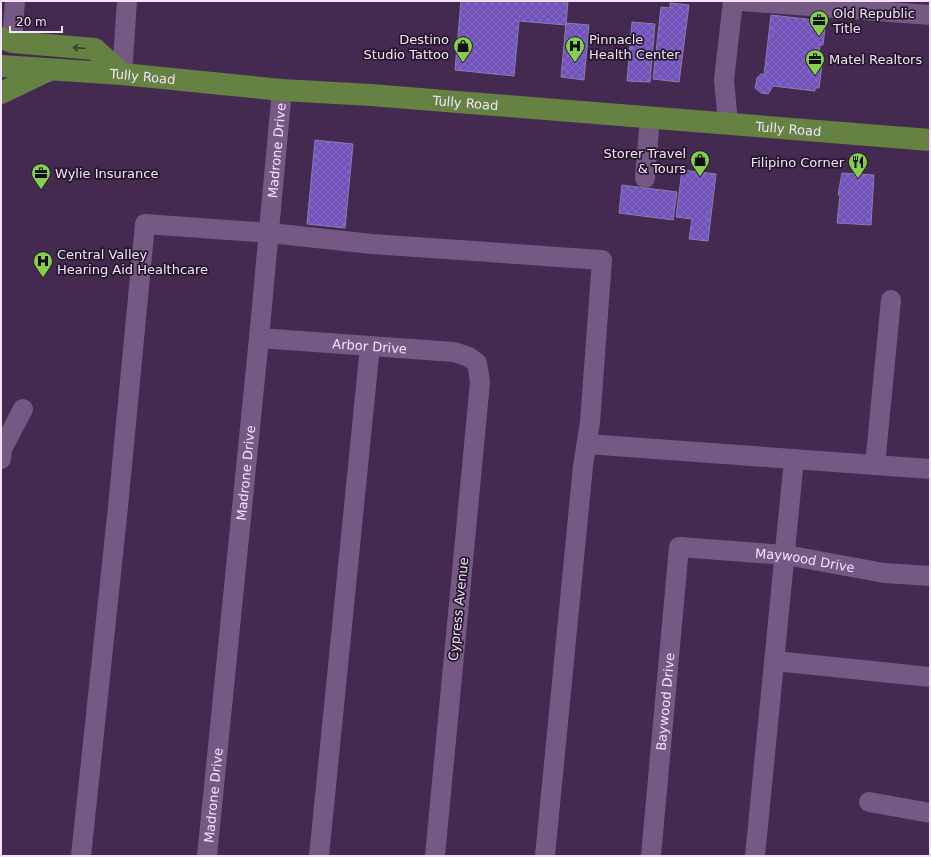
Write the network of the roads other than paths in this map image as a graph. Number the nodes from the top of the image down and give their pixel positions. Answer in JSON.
{"nodes":[{"id":1,"x":15,"y":1,"type":"edge"},
{"id":2,"x":126,"y":1,"type":"edge"},
{"id":3,"x":733,"y":1,"type":"edge"},
{"id":4,"x":741,"y":1,"type":"edge"},
{"id":5,"x":930,"y":15,"type":"edge"},
{"id":6,"x":6,"y":40,"type":"edge"},
{"id":7,"x":1,"y":66,"type":"edge"},
{"id":8,"x":50,"y":70,"type":"junction"},
{"id":9,"x":122,"y":74,"type":"junction"},
{"id":10,"x":282,"y":90,"type":"junction"},
{"id":11,"x":1,"y":93,"type":"edge"},
{"id":12,"x":650,"y":117,"type":"junction"},
{"id":13,"x":728,"y":123,"type":"junction"},
{"id":14,"x":930,"y":140,"type":"edge"},
{"id":15,"x":645,"y":178,"type":"dead end"},
{"id":16,"x":270,"y":233,"type":"junction"},
{"id":17,"x":890,"y":300,"type":"dead end"},
{"id":18,"x":260,"y":338,"type":"junction"},
{"id":19,"x":370,"y":346,"type":"junction"},
{"id":20,"x":477,"y":363,"type":"joint"},
{"id":21,"x":22,"y":408,"type":"dead end"},
{"id":22,"x":587,"y":444,"type":"junction"},
{"id":23,"x":1,"y":459,"type":"edge"},
{"id":24,"x":794,"y":459,"type":"junction"},
{"id":25,"x":875,"y":465,"type":"junction"},
{"id":26,"x":930,"y":469,"type":"edge"},
{"id":27,"x":679,"y":547,"type":"joint"},
{"id":28,"x":786,"y":555,"type":"junction"},
{"id":29,"x":930,"y":576,"type":"edge"},
{"id":30,"x":775,"y":661,"type":"junction"},
{"id":31,"x":930,"y":677,"type":"edge"},
{"id":32,"x":869,"y":802,"type":"dead end"},
{"id":33,"x":930,"y":813,"type":"edge"},
{"id":34,"x":81,"y":856,"type":"edge"},
{"id":35,"x":207,"y":856,"type":"edge"},
{"id":36,"x":319,"y":856,"type":"edge"},
{"id":37,"x":435,"y":856,"type":"edge"},
{"id":38,"x":545,"y":856,"type":"edge"},
{"id":39,"x":650,"y":856,"type":"edge"},
{"id":40,"x":755,"y":856,"type":"edge"}],
"edges":[{"from":1,"to":6,"type":"street"},
{"from":2,"to":9,"type":"street"},
{"from":3,"to":13,"type":"street"},
{"from":4,"to":5,"type":"street"},
{"from":9,"to":6,"type":"main road","one_way":true},
{"from":7,"to":8,"type":"main road","name":"Tully Road"},
{"from":8,"to":9,"type":"main road","name":"Tully Road"},
{"from":8,"to":11,"type":"main road"},
{"from":9,"to":10,"type":"main road","name":"Tully Road"},
{"from":10,"to":12,"type":"main road","name":"Tully Road"},
{"from":10,"to":16,"type":"street","name":"Madrone Drive"},
{"from":12,"to":13,"type":"main road","name":"Tully Road"},
{"from":12,"to":15,"type":"street"},
{"from":13,"to":14,"type":"main road","name":"Tully Road"},
{"from":16,"to":18,"type":"street","name":"Madrone Drive"},
{"from":16,"to":22,"type":"street"},
{"from":16,"to":34,"type":"street"},
{"from":17,"to":25,"type":"street"},
{"from":18,"to":19,"type":"street","name":"Arbor Drive"},
{"from":18,"to":35,"type":"street","name":"Madrone Drive"},
{"from":19,"to":20,"type":"street","name":"Arbor Drive"},
{"from":19,"to":36,"type":"street"},
{"from":20,"to":37,"type":"street","name":"Cypress Avenue"},
{"from":21,"to":23,"type":"street"},
{"from":22,"to":24,"type":"street"},
{"from":22,"to":38,"type":"street"},
{"from":24,"to":25,"type":"street"},
{"from":24,"to":28,"type":"street"},
{"from":25,"to":26,"type":"street"},
{"from":27,"to":28,"type":"street","name":"Maywood Drive"},
{"from":27,"to":39,"type":"street","name":"Baywood Drive"},
{"from":28,"to":29,"type":"street","name":"Maywood Drive"},
{"from":28,"to":30,"type":"street"},
{"from":30,"to":31,"type":"street"},
{"from":30,"to":40,"type":"street"},
{"from":32,"to":33,"type":"street"}]}
